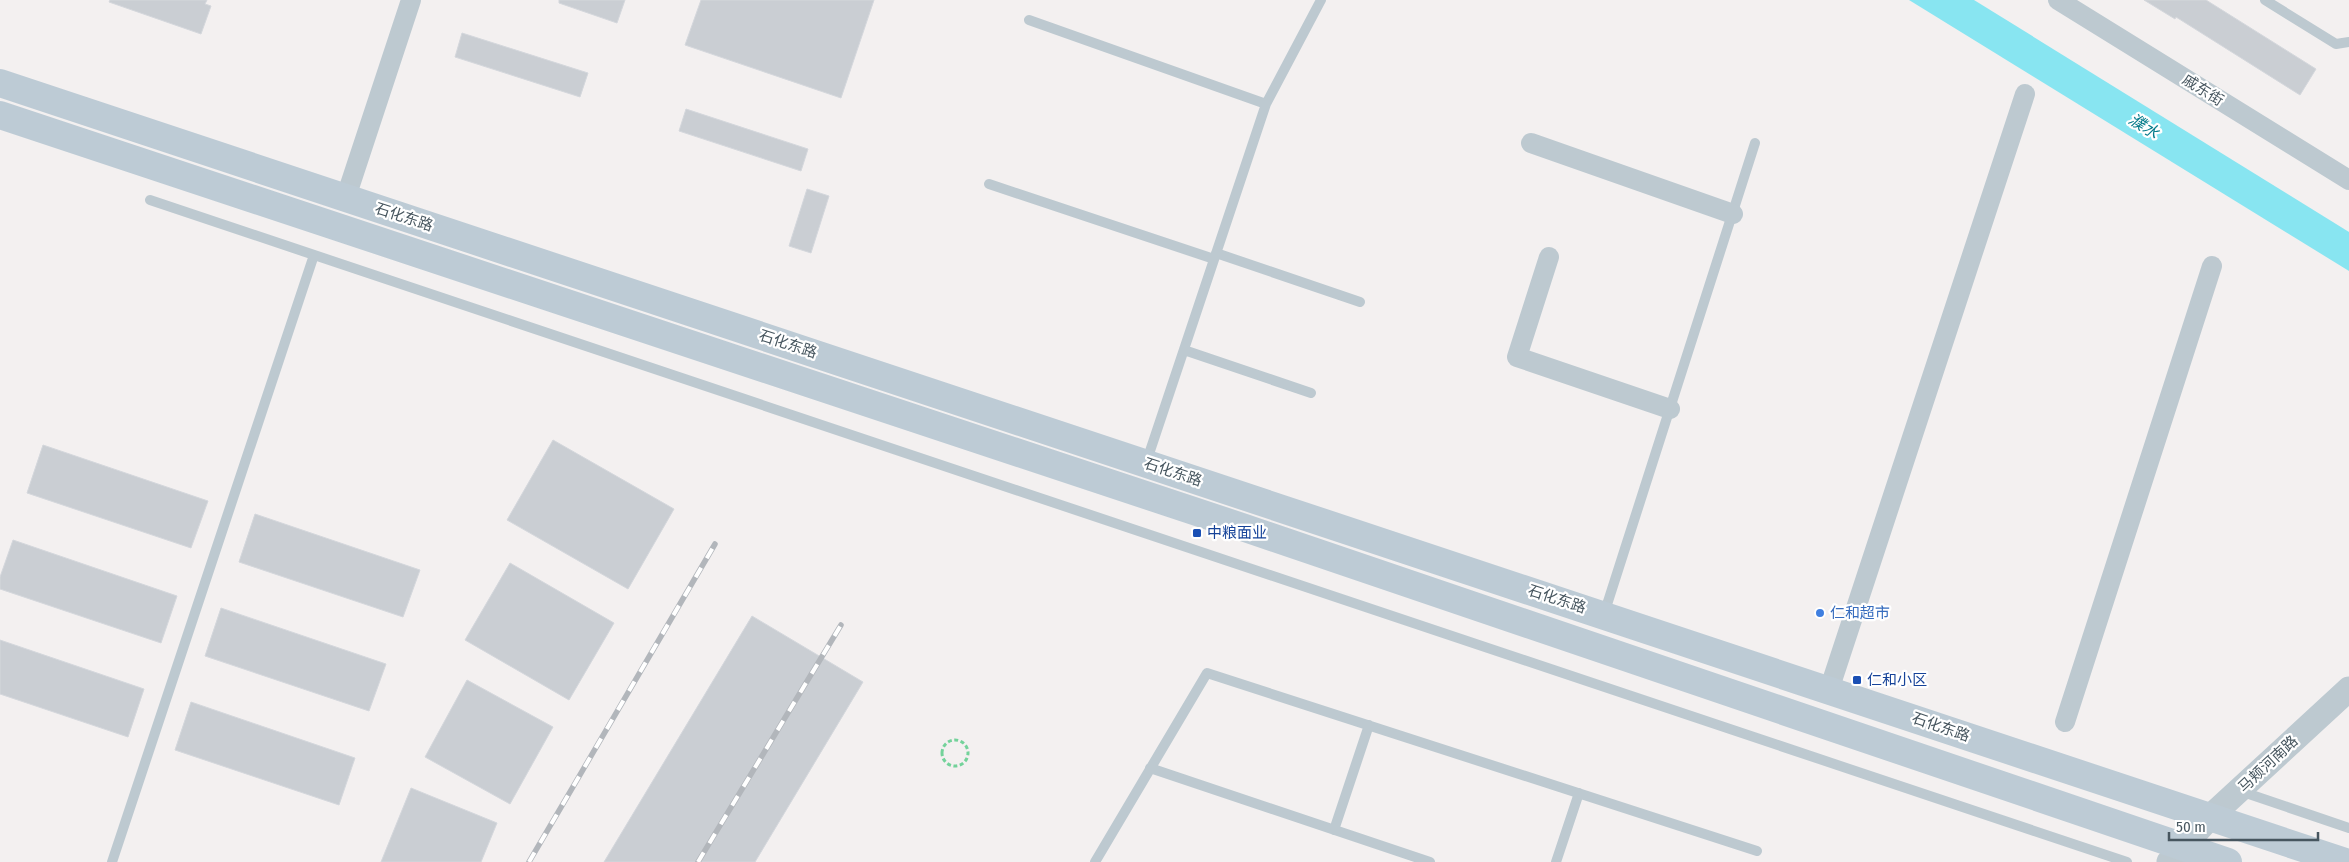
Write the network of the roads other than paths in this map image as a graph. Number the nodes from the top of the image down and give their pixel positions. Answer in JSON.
{"nodes":[{"id":1,"x":412,"y":0,"type":"edge"},
{"id":2,"x":1321,"y":0,"type":"edge"},
{"id":3,"x":2058,"y":0,"type":"edge"},
{"id":4,"x":2265,"y":0,"type":"edge"},
{"id":5,"x":1030,"y":20,"type":"dead end"},
{"id":6,"x":2349,"y":42,"type":"edge"},
{"id":7,"x":0,"y":83,"type":"edge"},
{"id":8,"x":2025,"y":94,"type":"dead end"},
{"id":9,"x":1266,"y":104,"type":"junction"},
{"id":10,"x":0,"y":115,"type":"edge"},
{"id":11,"x":1531,"y":143,"type":"dead end"},
{"id":12,"x":1755,"y":143,"type":"dead end"},
{"id":13,"x":2349,"y":180,"type":"edge"},
{"id":14,"x":989,"y":184,"type":"dead end"},
{"id":15,"x":346,"y":197,"type":"junction"},
{"id":16,"x":150,"y":200,"type":"dead end"},
{"id":17,"x":1733,"y":214,"type":"junction"},
{"id":18,"x":314,"y":255,"type":"junction"},
{"id":19,"x":1215,"y":256,"type":"junction"},
{"id":20,"x":1549,"y":257,"type":"dead end"},
{"id":21,"x":2212,"y":266,"type":"dead end"},
{"id":22,"x":1360,"y":302,"type":"dead end"},
{"id":23,"x":1184,"y":350,"type":"junction"},
{"id":24,"x":1311,"y":394,"type":"dead end"},
{"id":25,"x":1670,"y":409,"type":"junction"},
{"id":26,"x":1146,"y":463,"type":"junction"},
{"id":27,"x":1604,"y":615,"type":"junction"},
{"id":28,"x":2349,"y":689,"type":"edge"},
{"id":29,"x":1829,"y":690,"type":"junction"},
{"id":30,"x":2065,"y":722,"type":"dead end"},
{"id":31,"x":1369,"y":725,"type":"junction"},
{"id":32,"x":1150,"y":768,"type":"junction"},
{"id":33,"x":2239,"y":791,"type":"junction"},
{"id":34,"x":1579,"y":793,"type":"junction"},
{"id":35,"x":2210,"y":817,"type":"junction"},
{"id":36,"x":2349,"y":828,"type":"edge"},
{"id":37,"x":1334,"y":830,"type":"junction"},
{"id":38,"x":1757,"y":850,"type":"dead end"},
{"id":39,"x":2175,"y":854,"type":"edge"},
{"id":40,"x":112,"y":862,"type":"edge"},
{"id":41,"x":1094,"y":862,"type":"edge"},
{"id":42,"x":1430,"y":862,"type":"edge"},
{"id":43,"x":1556,"y":862,"type":"edge"},
{"id":44,"x":2127,"y":862,"type":"edge"},
{"id":45,"x":2228,"y":862,"type":"edge"},
{"id":46,"x":2345,"y":862,"type":"edge"}],
"edges":[{"from":1,"to":15,"type":"street"},
{"from":2,"to":9,"type":"lane"},
{"from":3,"to":13,"type":"street","name":"戚东街"},
{"from":4,"to":6,"type":"lane"},
{"from":5,"to":9,"type":"lane"},
{"from":7,"to":15,"type":"main road","name":"石化东路"},
{"from":8,"to":29,"type":"street"},
{"from":9,"to":19,"type":"lane"},
{"from":10,"to":39,"type":"main road","name":"石化东路"},
{"from":11,"to":17,"type":"street"},
{"from":12,"to":17,"type":"lane"},
{"from":14,"to":19,"type":"lane"},
{"from":15,"to":26,"type":"main road","name":"石化东路"},
{"from":16,"to":18,"type":"lane"},
{"from":17,"to":25,"type":"lane"},
{"from":18,"to":40,"type":"lane"},
{"from":18,"to":44,"type":"lane"},
{"from":19,"to":22,"type":"lane"},
{"from":19,"to":23,"type":"lane"},
{"from":20,"to":25,"type":"street"},
{"from":21,"to":30,"type":"street"},
{"from":23,"to":24,"type":"lane"},
{"from":23,"to":26,"type":"lane"},
{"from":25,"to":27,"type":"lane"},
{"from":26,"to":27,"type":"main road","name":"石化东路"},
{"from":27,"to":29,"type":"main road","name":"石化东路"},
{"from":28,"to":33,"type":"street","name":"马颊河南路"},
{"from":29,"to":35,"type":"main road","name":"石化东路"},
{"from":31,"to":32,"type":"lane"},
{"from":31,"to":34,"type":"lane"},
{"from":31,"to":37,"type":"lane"},
{"from":32,"to":37,"type":"lane"},
{"from":32,"to":41,"type":"lane"},
{"from":33,"to":35,"type":"street","name":"马颊河南路"},
{"from":33,"to":36,"type":"lane"},
{"from":34,"to":38,"type":"lane"},
{"from":34,"to":43,"type":"lane"},
{"from":35,"to":39,"type":"street","name":"马颊河南路"},
{"from":35,"to":46,"type":"main road","name":"石化东路"},
{"from":37,"to":42,"type":"lane"},
{"from":39,"to":45,"type":"main road","name":"石化东路"}]}
